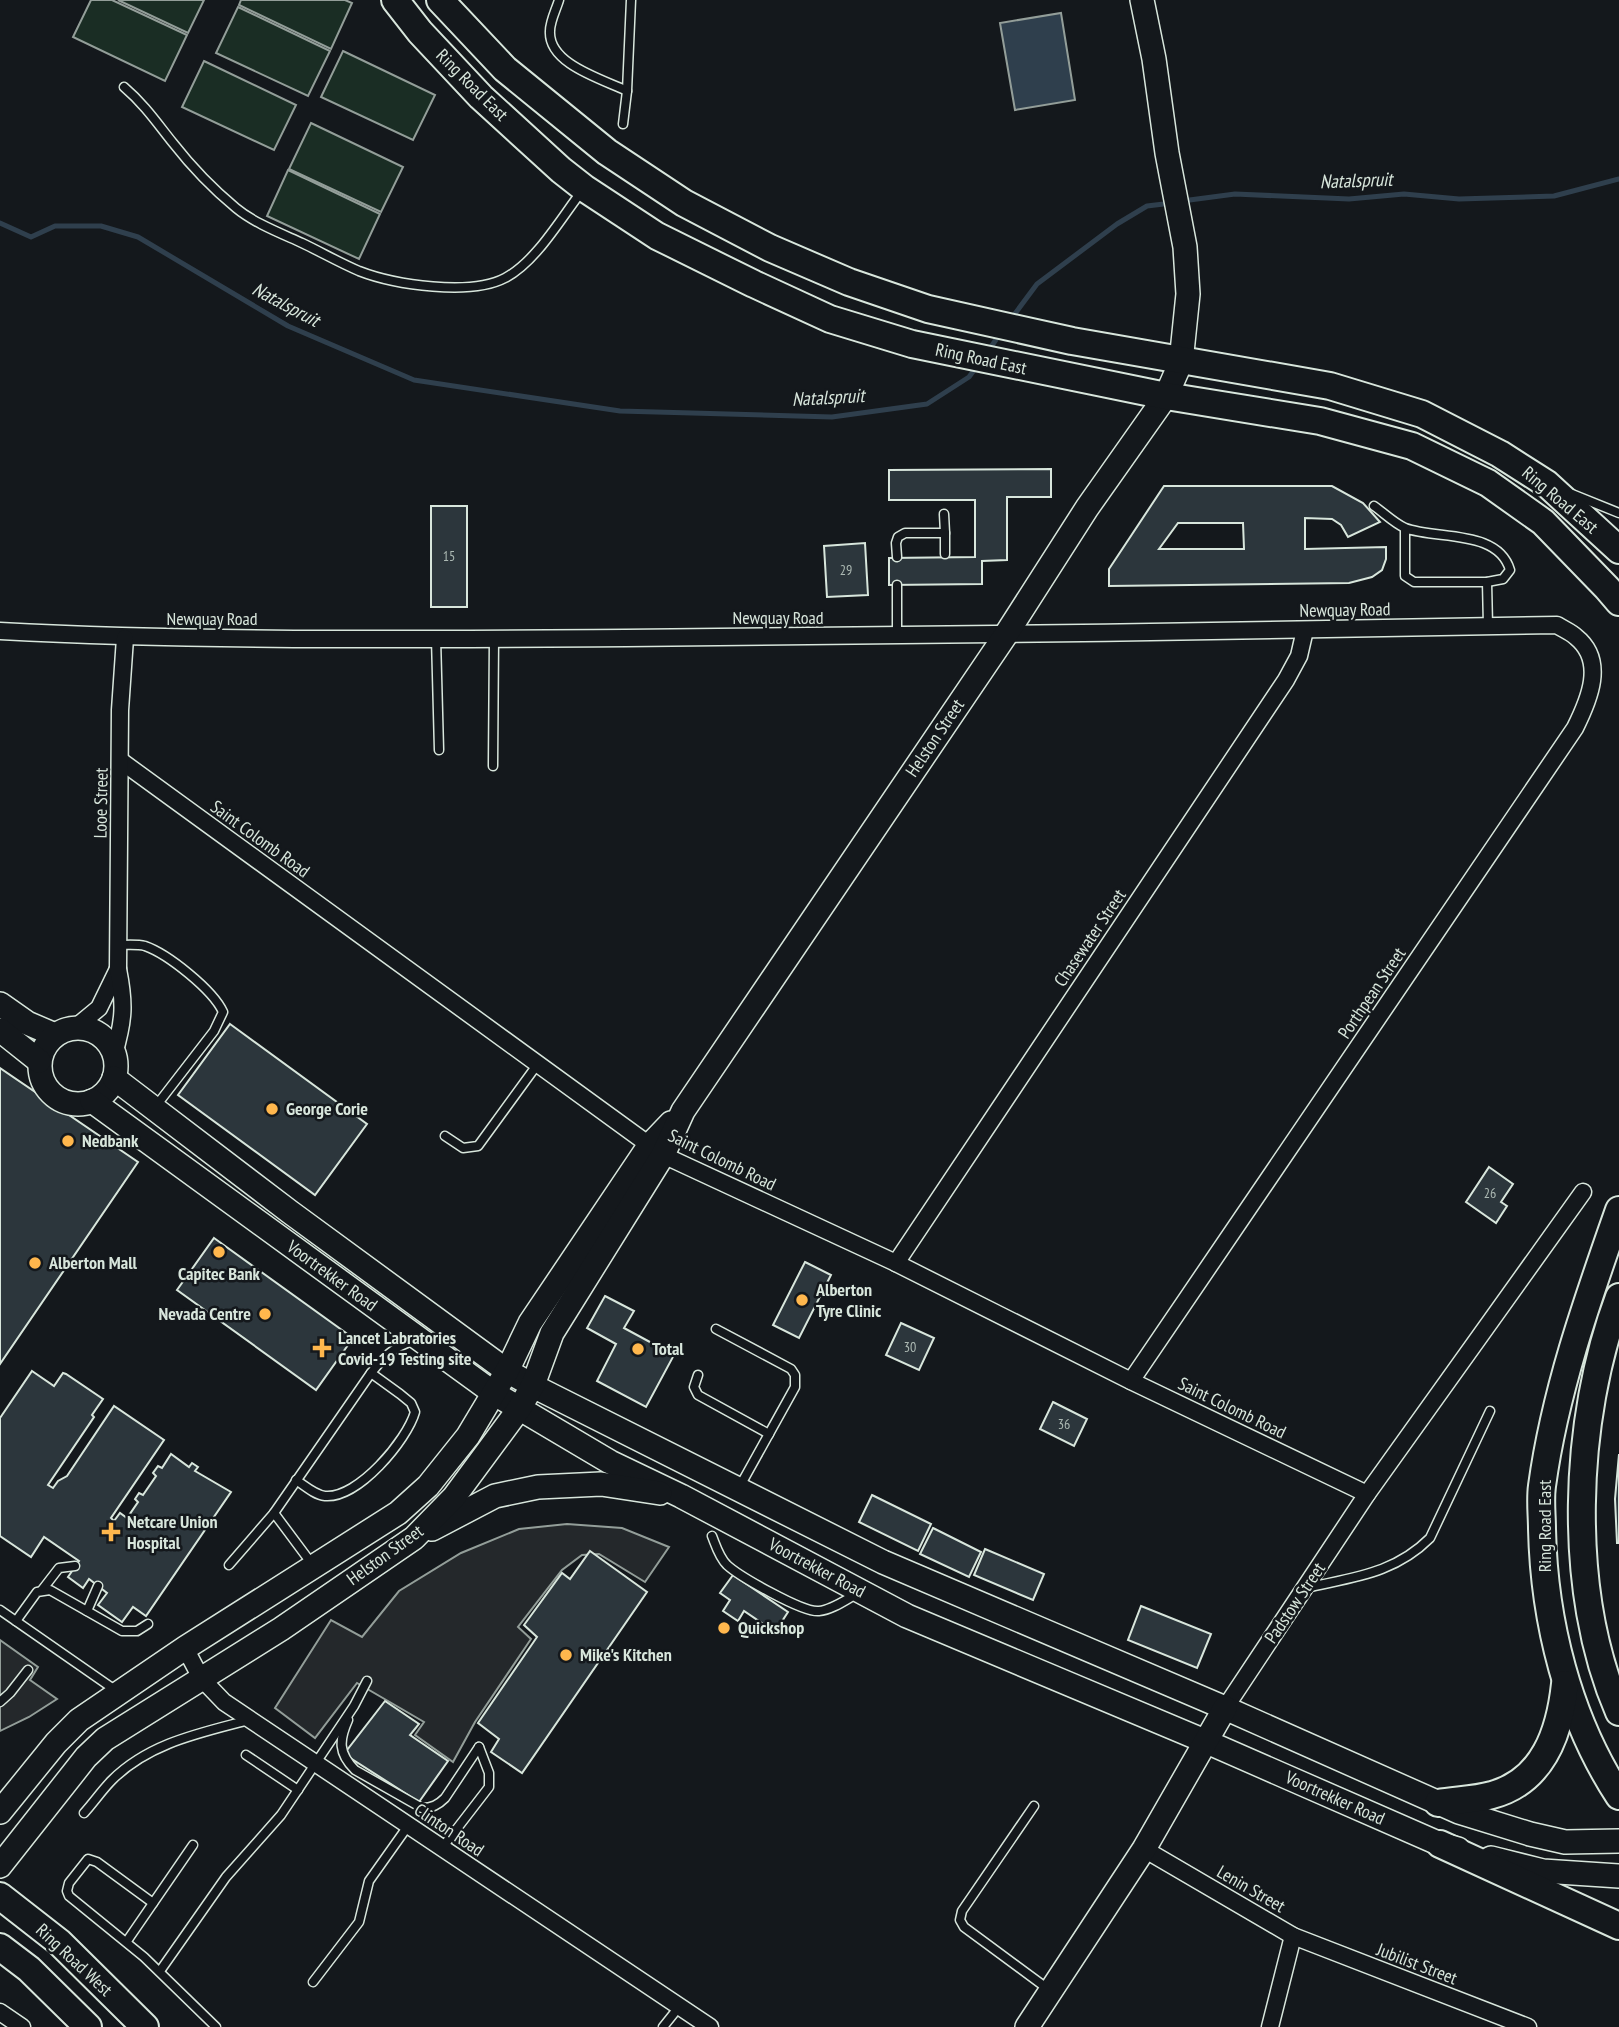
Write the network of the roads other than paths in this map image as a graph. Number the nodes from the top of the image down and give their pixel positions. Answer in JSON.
{"nodes":[{"id":1,"x":395,"y":0,"type":"edge"},
{"id":2,"x":440,"y":0,"type":"edge"},
{"id":3,"x":559,"y":0,"type":"edge"},
{"id":4,"x":631,"y":0,"type":"edge"},
{"id":5,"x":1142,"y":0,"type":"edge"},
{"id":6,"x":124,"y":87,"type":"dead end"},
{"id":7,"x":627,"y":91,"type":"junction"},
{"id":8,"x":623,"y":124,"type":"dead end"},
{"id":9,"x":607,"y":152,"type":"junction"},
{"id":10,"x":584,"y":188,"type":"junction"},
{"id":11,"x":1181,"y":362,"type":"junction"},
{"id":12,"x":1166,"y":396,"type":"junction"},
{"id":13,"x":1546,"y":484,"type":"junction"},
{"id":14,"x":1374,"y":506,"type":"dead end"},
{"id":15,"x":1619,"y":513,"type":"edge"},
{"id":16,"x":944,"y":514,"type":"dead end"},
{"id":17,"x":1405,"y":528,"type":"junction"},
{"id":18,"x":945,"y":533,"type":"junction"},
{"id":19,"x":1619,"y":550,"type":"edge"},
{"id":20,"x":945,"y":554,"type":"dead end"},
{"id":21,"x":897,"y":557,"type":"dead end"},
{"id":22,"x":1488,"y":582,"type":"junction"},
{"id":23,"x":897,"y":584,"type":"dead end"},
{"id":24,"x":1619,"y":602,"type":"edge"},
{"id":25,"x":1557,"y":625,"type":"joint"},
{"id":26,"x":1488,"y":626,"type":"junction"},
{"id":27,"x":1305,"y":630,"type":"junction"},
{"id":28,"x":0,"y":631,"type":"edge"},
{"id":29,"x":897,"y":636,"type":"junction"},
{"id":30,"x":1005,"y":636,"type":"junction"},
{"id":31,"x":125,"y":638,"type":"junction"},
{"id":32,"x":436,"y":638,"type":"junction"},
{"id":33,"x":494,"y":638,"type":"junction"},
{"id":34,"x":439,"y":750,"type":"dead end"},
{"id":35,"x":121,"y":761,"type":"junction"},
{"id":36,"x":493,"y":766,"type":"dead end"},
{"id":37,"x":118,"y":945,"type":"junction"},
{"id":38,"x":118,"y":969,"type":"junction"},
{"id":39,"x":0,"y":1004,"type":"edge"},
{"id":40,"x":0,"y":1030,"type":"edge"},
{"id":41,"x":66,"y":1031,"type":"junction"},
{"id":42,"x":114,"y":1054,"type":"junction"},
{"id":43,"x":39,"y":1061,"type":"junction"},
{"id":44,"x":537,"y":1065,"type":"junction"},
{"id":45,"x":114,"y":1078,"type":"junction"},
{"id":46,"x":92,"y":1101,"type":"junction"},
{"id":47,"x":154,"y":1108,"type":"junction"},
{"id":48,"x":445,"y":1136,"type":"dead end"},
{"id":49,"x":656,"y":1151,"type":"junction"},
{"id":50,"x":1583,"y":1192,"type":"dead end"},
{"id":51,"x":1619,"y":1210,"type":"edge"},
{"id":52,"x":896,"y":1263,"type":"junction"},
{"id":53,"x":1607,"y":1279,"type":"edge"},
{"id":54,"x":1619,"y":1297,"type":"edge"},
{"id":55,"x":716,"y":1329,"type":"dead end"},
{"id":56,"x":418,"y":1339,"type":"junction"},
{"id":57,"x":507,"y":1371,"type":"junction"},
{"id":58,"x":371,"y":1373,"type":"junction"},
{"id":59,"x":698,"y":1375,"type":"dead end"},
{"id":60,"x":1131,"y":1381,"type":"junction"},
{"id":61,"x":533,"y":1385,"type":"junction"},
{"id":62,"x":495,"y":1394,"type":"junction"},
{"id":63,"x":519,"y":1409,"type":"junction"},
{"id":64,"x":1490,"y":1410,"type":"dead end"},
{"id":65,"x":769,"y":1434,"type":"junction"},
{"id":66,"x":296,"y":1480,"type":"junction"},
{"id":67,"x":738,"y":1489,"type":"junction"},
{"id":68,"x":1367,"y":1494,"type":"junction"},
{"id":69,"x":681,"y":1496,"type":"junction"},
{"id":70,"x":274,"y":1513,"type":"junction"},
{"id":71,"x":712,"y":1536,"type":"dead end"},
{"id":72,"x":415,"y":1538,"type":"junction"},
{"id":73,"x":229,"y":1565,"type":"dead end"},
{"id":74,"x":75,"y":1566,"type":"dead end"},
{"id":75,"x":313,"y":1566,"type":"junction"},
{"id":76,"x":98,"y":1586,"type":"dead end"},
{"id":77,"x":1306,"y":1588,"type":"junction"},
{"id":78,"x":42,"y":1590,"type":"junction"},
{"id":79,"x":861,"y":1592,"type":"junction"},
{"id":80,"x":0,"y":1610,"type":"edge"},
{"id":81,"x":87,"y":1611,"type":"junction"},
{"id":82,"x":16,"y":1620,"type":"junction"},
{"id":83,"x":148,"y":1624,"type":"dead end"},
{"id":84,"x":185,"y":1648,"type":"junction"},
{"id":85,"x":28,"y":1671,"type":"dead end"},
{"id":86,"x":1566,"y":1677,"type":"junction"},
{"id":87,"x":201,"y":1678,"type":"junction"},
{"id":88,"x":367,"y":1681,"type":"dead end"},
{"id":89,"x":119,"y":1692,"type":"junction"},
{"id":90,"x":0,"y":1702,"type":"edge"},
{"id":91,"x":354,"y":1706,"type":"junction"},
{"id":92,"x":1225,"y":1708,"type":"junction"},
{"id":93,"x":1619,"y":1712,"type":"edge"},
{"id":94,"x":249,"y":1720,"type":"junction"},
{"id":95,"x":1207,"y":1742,"type":"junction"},
{"id":96,"x":246,"y":1755,"type":"dead end"},
{"id":97,"x":315,"y":1764,"type":"junction"},
{"id":98,"x":298,"y":1790,"type":"junction"},
{"id":99,"x":1619,"y":1796,"type":"edge"},
{"id":100,"x":1438,"y":1803,"type":"junction"},
{"id":101,"x":1034,"y":1805,"type":"dead end"},
{"id":102,"x":0,"y":1812,"type":"edge"},
{"id":103,"x":85,"y":1813,"type":"dead end"},
{"id":104,"x":408,"y":1826,"type":"junction"},
{"id":105,"x":1619,"y":1841,"type":"edge"},
{"id":106,"x":1440,"y":1844,"type":"junction"},
{"id":107,"x":193,"y":1845,"type":"dead end"},
{"id":108,"x":442,"y":1848,"type":"junction"},
{"id":109,"x":1144,"y":1849,"type":"junction"},
{"id":110,"x":0,"y":1866,"type":"edge"},
{"id":111,"x":1619,"y":1876,"type":"edge"},
{"id":112,"x":0,"y":1896,"type":"edge"},
{"id":113,"x":153,"y":1903,"type":"junction"},
{"id":114,"x":1619,"y":1926,"type":"edge"},
{"id":115,"x":1293,"y":1936,"type":"junction"},
{"id":116,"x":127,"y":1941,"type":"junction"},
{"id":117,"x":0,"y":1947,"type":"edge"},
{"id":118,"x":160,"y":1971,"type":"junction"},
{"id":119,"x":313,"y":1982,"type":"dead end"},
{"id":120,"x":1050,"y":1991,"type":"junction"},
{"id":121,"x":679,"y":2007,"type":"junction"},
{"id":122,"x":1,"y":2016,"type":"edge"},
{"id":123,"x":22,"y":2027,"type":"edge"},
{"id":124,"x":88,"y":2027,"type":"edge"},
{"id":125,"x":145,"y":2027,"type":"edge"},
{"id":126,"x":216,"y":2027,"type":"edge"},
{"id":127,"x":663,"y":2027,"type":"edge"},
{"id":128,"x":710,"y":2027,"type":"edge"},
{"id":129,"x":1027,"y":2027,"type":"edge"},
{"id":130,"x":1270,"y":2027,"type":"edge"},
{"id":131,"x":1528,"y":2027,"type":"edge"}],
"edges":[{"from":1,"to":10,"type":"main road","name":"Ring Road East"},
{"from":2,"to":9,"type":"main road","name":"Ring Road East"},
{"from":3,"to":7,"type":"lane"},
{"from":4,"to":7,"type":"lane"},
{"from":5,"to":11,"type":"street","name":"Helston Street"},
{"from":6,"to":10,"type":"lane"},
{"from":7,"to":8,"type":"lane"},
{"from":9,"to":10,"type":"main road"},
{"from":9,"to":11,"type":"main road","name":"Ring Road East"},
{"from":10,"to":12,"type":"main road","name":"Ring Road East"},
{"from":11,"to":12,"type":"street","name":"Helston Street"},
{"from":11,"to":13,"type":"main road","name":"Ring Road East"},
{"from":12,"to":24,"type":"main road","name":"Ring Road East"},
{"from":12,"to":30,"type":"street","name":"Helston Street"},
{"from":13,"to":15,"type":"lane"},
{"from":13,"to":19,"type":"main road","name":"Ring Road East"},
{"from":14,"to":17,"type":"lane"},
{"from":16,"to":18,"type":"lane"},
{"from":17,"to":22,"type":"lane"},
{"from":17,"to":22,"type":"lane"},
{"from":18,"to":20,"type":"lane"},
{"from":18,"to":21,"type":"lane"},
{"from":22,"to":26,"type":"lane"},
{"from":23,"to":29,"type":"lane"},
{"from":25,"to":26,"type":"street","name":"Newquay Road"},
{"from":25,"to":60,"type":"street","name":"Porthpean Street"},
{"from":26,"to":27,"type":"street","name":"Newquay Road"},
{"from":27,"to":30,"type":"street","name":"Newquay Road"},
{"from":27,"to":52,"type":"street","name":"Chasewater Street"},
{"from":28,"to":31,"type":"street","name":"Newquay Road"},
{"from":29,"to":30,"type":"street","name":"Newquay Road"},
{"from":29,"to":33,"type":"street","name":"Newquay Road"},
{"from":30,"to":49,"type":"street","name":"Helston Street"},
{"from":31,"to":32,"type":"street","name":"Newquay Road"},
{"from":31,"to":35,"type":"street","name":"Looe Street"},
{"from":32,"to":33,"type":"street","name":"Newquay Road"},
{"from":32,"to":34,"type":"lane"},
{"from":33,"to":36,"type":"lane"},
{"from":35,"to":37,"type":"street","name":"Looe Street"},
{"from":35,"to":44,"type":"street","name":"Saint Colomb Road"},
{"from":37,"to":38,"type":"street","name":"Looe Street"},
{"from":37,"to":47,"type":"lane"},
{"from":38,"to":41,"type":"street","name":"Looe Street"},
{"from":38,"to":42,"type":"street","name":"Looe Street"},
{"from":39,"to":41,"type":"street"},
{"from":40,"to":43,"type":"street"},
{"from":41,"to":42,"type":"street"},
{"from":41,"to":43,"type":"street"},
{"from":42,"to":45,"type":"street"},
{"from":43,"to":46,"type":"street"},
{"from":44,"to":48,"type":"lane"},
{"from":44,"to":49,"type":"street","name":"Saint Colomb Road"},
{"from":45,"to":46,"type":"street"},
{"from":45,"to":47,"type":"street","name":"Voortrekker Road"},
{"from":46,"to":56,"type":"street","name":"Voortrekker Road"},
{"from":47,"to":57,"type":"street","name":"Voortrekker Road"},
{"from":49,"to":52,"type":"street","name":"Saint Colomb Road"},
{"from":49,"to":57,"type":"street","name":"Helston Street"},
{"from":49,"to":61,"type":"street","name":"Helston Street"},
{"from":50,"to":68,"type":"street","name":"Padstow Street"},
{"from":51,"to":53,"type":"main road","name":"Ring Road East"},
{"from":52,"to":60,"type":"street","name":"Saint Colomb Road"},
{"from":53,"to":86,"type":"main road","name":"Ring Road East"},
{"from":54,"to":93,"type":"main road","name":"Ring Road East"},
{"from":55,"to":65,"type":"lane"},
{"from":56,"to":58,"type":"lane"},
{"from":56,"to":62,"type":"street","name":"Voortrekker Road"},
{"from":57,"to":61,"type":"street","name":"Voortrekker Road"},
{"from":57,"to":62,"type":"street","name":"Helston Street"},
{"from":58,"to":66,"type":"lane"},
{"from":58,"to":66,"type":"lane"},
{"from":59,"to":65,"type":"lane"},
{"from":60,"to":68,"type":"street","name":"Saint Colomb Road"},
{"from":61,"to":63,"type":"street","name":"Helston Street"},
{"from":61,"to":67,"type":"street","name":"Voortrekker Road"},
{"from":62,"to":63,"type":"street","name":"Voortrekker Road"},
{"from":62,"to":75,"type":"street","name":"Helston Street"},
{"from":63,"to":69,"type":"street","name":"Voortrekker Road"},
{"from":63,"to":72,"type":"street","name":"Helston Street"},
{"from":64,"to":77,"type":"lane"},
{"from":65,"to":67,"type":"lane"},
{"from":66,"to":70,"type":"lane"},
{"from":67,"to":92,"type":"street","name":"Voortrekker Road"},
{"from":68,"to":77,"type":"street","name":"Padstow Street"},
{"from":69,"to":72,"type":"street"},
{"from":69,"to":79,"type":"street","name":"Voortrekker Road"},
{"from":70,"to":73,"type":"lane"},
{"from":70,"to":75,"type":"lane"},
{"from":71,"to":79,"type":"lane"},
{"from":72,"to":87,"type":"street","name":"Helston Street"},
{"from":74,"to":78,"type":"lane"},
{"from":75,"to":84,"type":"street","name":"Helston Street"},
{"from":76,"to":81,"type":"lane"},
{"from":77,"to":92,"type":"street","name":"Padstow Street"},
{"from":78,"to":81,"type":"lane"},
{"from":78,"to":82,"type":"lane"},
{"from":79,"to":95,"type":"street","name":"Voortrekker Road"},
{"from":80,"to":82,"type":"lane"},
{"from":81,"to":83,"type":"lane"},
{"from":82,"to":89,"type":"lane"},
{"from":84,"to":87,"type":"street","name":"Clinton Road"},
{"from":84,"to":89,"type":"street","name":"Helston Street"},
{"from":85,"to":90,"type":"lane"},
{"from":86,"to":99,"type":"main road","name":"Ring Road East"},
{"from":86,"to":100,"type":"main road"},
{"from":87,"to":94,"type":"street","name":"Clinton Road"},
{"from":87,"to":110,"type":"street","name":"Helston Street"},
{"from":88,"to":91,"type":"lane"},
{"from":89,"to":102,"type":"street","name":"Helston Street"},
{"from":91,"to":97,"type":"lane"},
{"from":91,"to":108,"type":"lane"},
{"from":92,"to":95,"type":"street","name":"Padstow Street"},
{"from":92,"to":100,"type":"street","name":"Voortrekker Road"},
{"from":94,"to":97,"type":"street","name":"Clinton Road"},
{"from":94,"to":103,"type":"lane"},
{"from":95,"to":106,"type":"street","name":"Voortrekker Road"},
{"from":95,"to":109,"type":"street","name":"Padstow Street"},
{"from":96,"to":98,"type":"lane"},
{"from":97,"to":98,"type":"lane"},
{"from":97,"to":104,"type":"street","name":"Clinton Road"},
{"from":98,"to":118,"type":"lane"},
{"from":100,"to":105,"type":"street","name":"Voortrekker Road"},
{"from":101,"to":120,"type":"lane"},
{"from":104,"to":108,"type":"street","name":"Clinton Road"},
{"from":104,"to":119,"type":"lane"},
{"from":106,"to":111,"type":"street","name":"Voortrekker Road"},
{"from":106,"to":114,"type":"main road"},
{"from":107,"to":113,"type":"lane"},
{"from":108,"to":121,"type":"street","name":"Clinton Road"},
{"from":109,"to":115,"type":"street","name":"Lenin Street"},
{"from":109,"to":120,"type":"street","name":"Padstow Street"},
{"from":112,"to":125,"type":"main road","name":"Ring Road West"},
{"from":113,"to":116,"type":"lane"},
{"from":113,"to":116,"type":"lane"},
{"from":115,"to":130,"type":"street","name":"Lenin Street"},
{"from":115,"to":131,"type":"street","name":"Jubilist Street"},
{"from":116,"to":118,"type":"lane"},
{"from":117,"to":124,"type":"main road"},
{"from":118,"to":126,"type":"lane"},
{"from":120,"to":129,"type":"street","name":"Padstow Street"},
{"from":121,"to":127,"type":"lane"},
{"from":121,"to":128,"type":"street","name":"Clinton Road"},
{"from":122,"to":123,"type":"street"}]}
